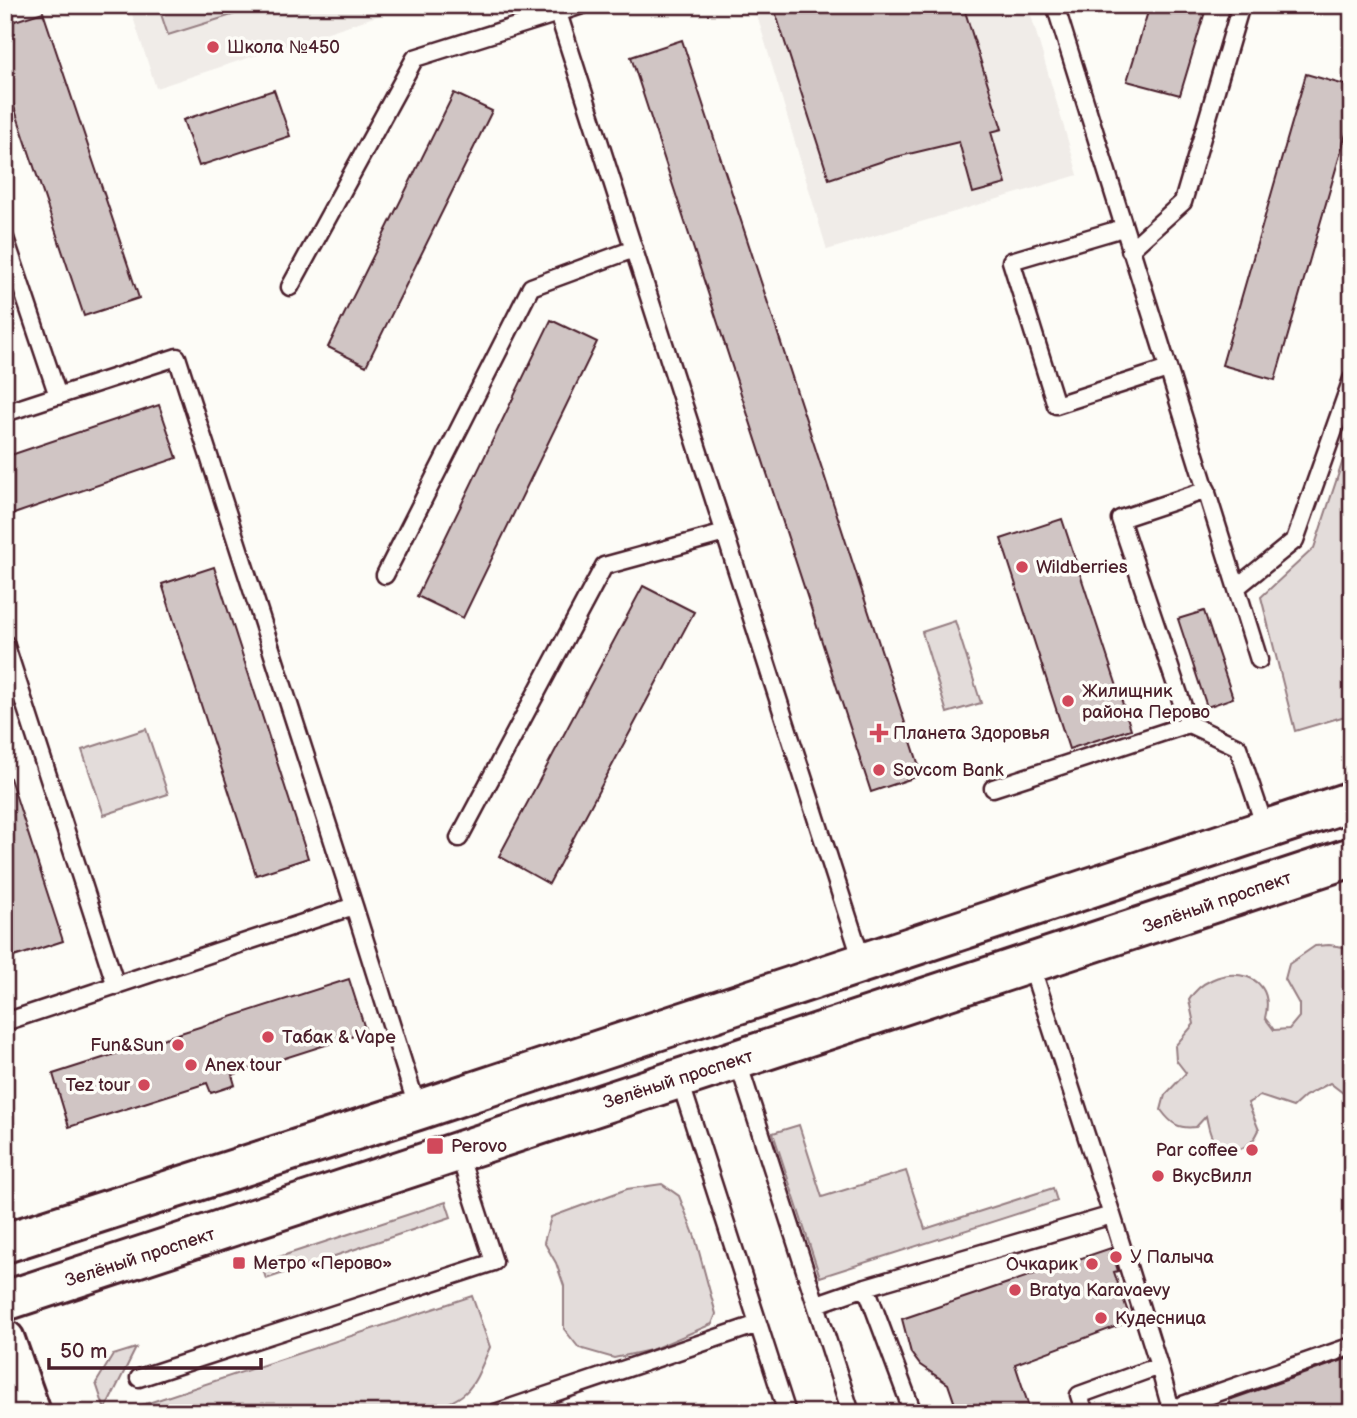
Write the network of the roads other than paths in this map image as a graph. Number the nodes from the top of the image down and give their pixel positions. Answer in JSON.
{"nodes":[{"id":1,"x":582,"y":5,"type":"edge"},
{"id":2,"x":1055,"y":5,"type":"edge"},
{"id":3,"x":1241,"y":5,"type":"edge"},
{"id":4,"x":558,"y":13,"type":"junction"},
{"id":5,"x":1123,"y":228,"type":"junction"},
{"id":6,"x":5,"y":238,"type":"edge"},
{"id":7,"x":634,"y":249,"type":"junction"},
{"id":8,"x":1130,"y":250,"type":"junction"},
{"id":9,"x":290,"y":286,"type":"dead end"},
{"id":10,"x":1168,"y":369,"type":"junction"},
{"id":11,"x":1352,"y":379,"type":"edge"},
{"id":12,"x":58,"y":396,"type":"junction"},
{"id":13,"x":5,"y":413,"type":"edge"},
{"id":14,"x":1207,"y":490,"type":"junction"},
{"id":15,"x":725,"y":533,"type":"junction"},
{"id":16,"x":384,"y":575,"type":"dead end"},
{"id":17,"x":1237,"y":587,"type":"junction"},
{"id":18,"x":5,"y":643,"type":"edge"},
{"id":19,"x":1259,"y":660,"type":"dead end"},
{"id":20,"x":1189,"y":724,"type":"junction"},
{"id":21,"x":993,"y":788,"type":"dead end"},
{"id":22,"x":1352,"y":801,"type":"edge"},
{"id":23,"x":1266,"y":830,"type":"junction"},
{"id":24,"x":459,"y":838,"type":"dead end"},
{"id":25,"x":1349,"y":866,"type":"edge"},
{"id":26,"x":354,"y":905,"type":"junction"},
{"id":27,"x":863,"y":964,"type":"junction"},
{"id":28,"x":1031,"y":965,"type":"junction"},
{"id":29,"x":116,"y":986,"type":"junction"},
{"id":30,"x":5,"y":1023,"type":"edge"},
{"id":31,"x":737,"y":1059,"type":"junction"},
{"id":32,"x":679,"y":1078,"type":"junction"},
{"id":33,"x":418,"y":1110,"type":"junction"},
{"id":34,"x":458,"y":1151,"type":"junction"},
{"id":35,"x":1112,"y":1215,"type":"junction"},
{"id":36,"x":5,"y":1243,"type":"edge"},
{"id":37,"x":866,"y":1287,"type":"junction"},
{"id":38,"x":5,"y":1301,"type":"edge"},
{"id":39,"x":817,"y":1304,"type":"junction"},
{"id":40,"x":758,"y":1324,"type":"junction"},
{"id":41,"x":5,"y":1340,"type":"edge"},
{"id":42,"x":1352,"y":1346,"type":"edge"},
{"id":43,"x":1159,"y":1366,"type":"junction"},
{"id":44,"x":139,"y":1378,"type":"dead end"},
{"id":45,"x":31,"y":1413,"type":"edge"},
{"id":46,"x":495,"y":1413,"type":"edge"},
{"id":47,"x":787,"y":1413,"type":"edge"},
{"id":48,"x":851,"y":1413,"type":"edge"},
{"id":49,"x":913,"y":1413,"type":"edge"},
{"id":50,"x":1085,"y":1413,"type":"edge"}],
"edges":[{"from":1,"to":4,"type":"lane"},
{"from":2,"to":5,"type":"lane"},
{"from":3,"to":8,"type":"lane"},
{"from":4,"to":7,"type":"lane"},
{"from":4,"to":9,"type":"lane"},
{"from":5,"to":8,"type":"lane"},
{"from":5,"to":10,"type":"lane"},
{"from":6,"to":12,"type":"lane"},
{"from":7,"to":15,"type":"lane"},
{"from":7,"to":16,"type":"lane"},
{"from":8,"to":10,"type":"lane"},
{"from":10,"to":14,"type":"lane"},
{"from":11,"to":17,"type":"lane"},
{"from":12,"to":13,"type":"lane"},
{"from":12,"to":26,"type":"lane"},
{"from":14,"to":17,"type":"lane"},
{"from":14,"to":20,"type":"lane"},
{"from":15,"to":24,"type":"lane"},
{"from":15,"to":27,"type":"lane"},
{"from":17,"to":19,"type":"lane"},
{"from":18,"to":29,"type":"lane"},
{"from":20,"to":21,"type":"lane"},
{"from":20,"to":23,"type":"lane"},
{"from":22,"to":23,"type":"main road"},
{"from":23,"to":27,"type":"main road"},
{"from":25,"to":28,"type":"main road","name":"Зелёный проспект"},
{"from":26,"to":29,"type":"lane"},
{"from":26,"to":33,"type":"lane"},
{"from":27,"to":33,"type":"main road"},
{"from":28,"to":31,"type":"main road","name":"Зелёный проспект"},
{"from":28,"to":35,"type":"lane"},
{"from":29,"to":30,"type":"lane"},
{"from":31,"to":32,"type":"main road","name":"Зелёный проспект"},
{"from":31,"to":39,"type":"lane"},
{"from":32,"to":34,"type":"main road","name":"Зелёный проспект"},
{"from":32,"to":40,"type":"lane"},
{"from":33,"to":36,"type":"main road"},
{"from":34,"to":38,"type":"main road","name":"Зелёный проспект"},
{"from":34,"to":44,"type":"lane"},
{"from":35,"to":37,"type":"lane"},
{"from":35,"to":43,"type":"lane"},
{"from":37,"to":39,"type":"lane"},
{"from":37,"to":49,"type":"lane"},
{"from":39,"to":48,"type":"lane"},
{"from":40,"to":46,"type":"lane"},
{"from":40,"to":47,"type":"lane"},
{"from":41,"to":45,"type":"main road"},
{"from":42,"to":43,"type":"lane"},
{"from":43,"to":50,"type":"lane"}]}
